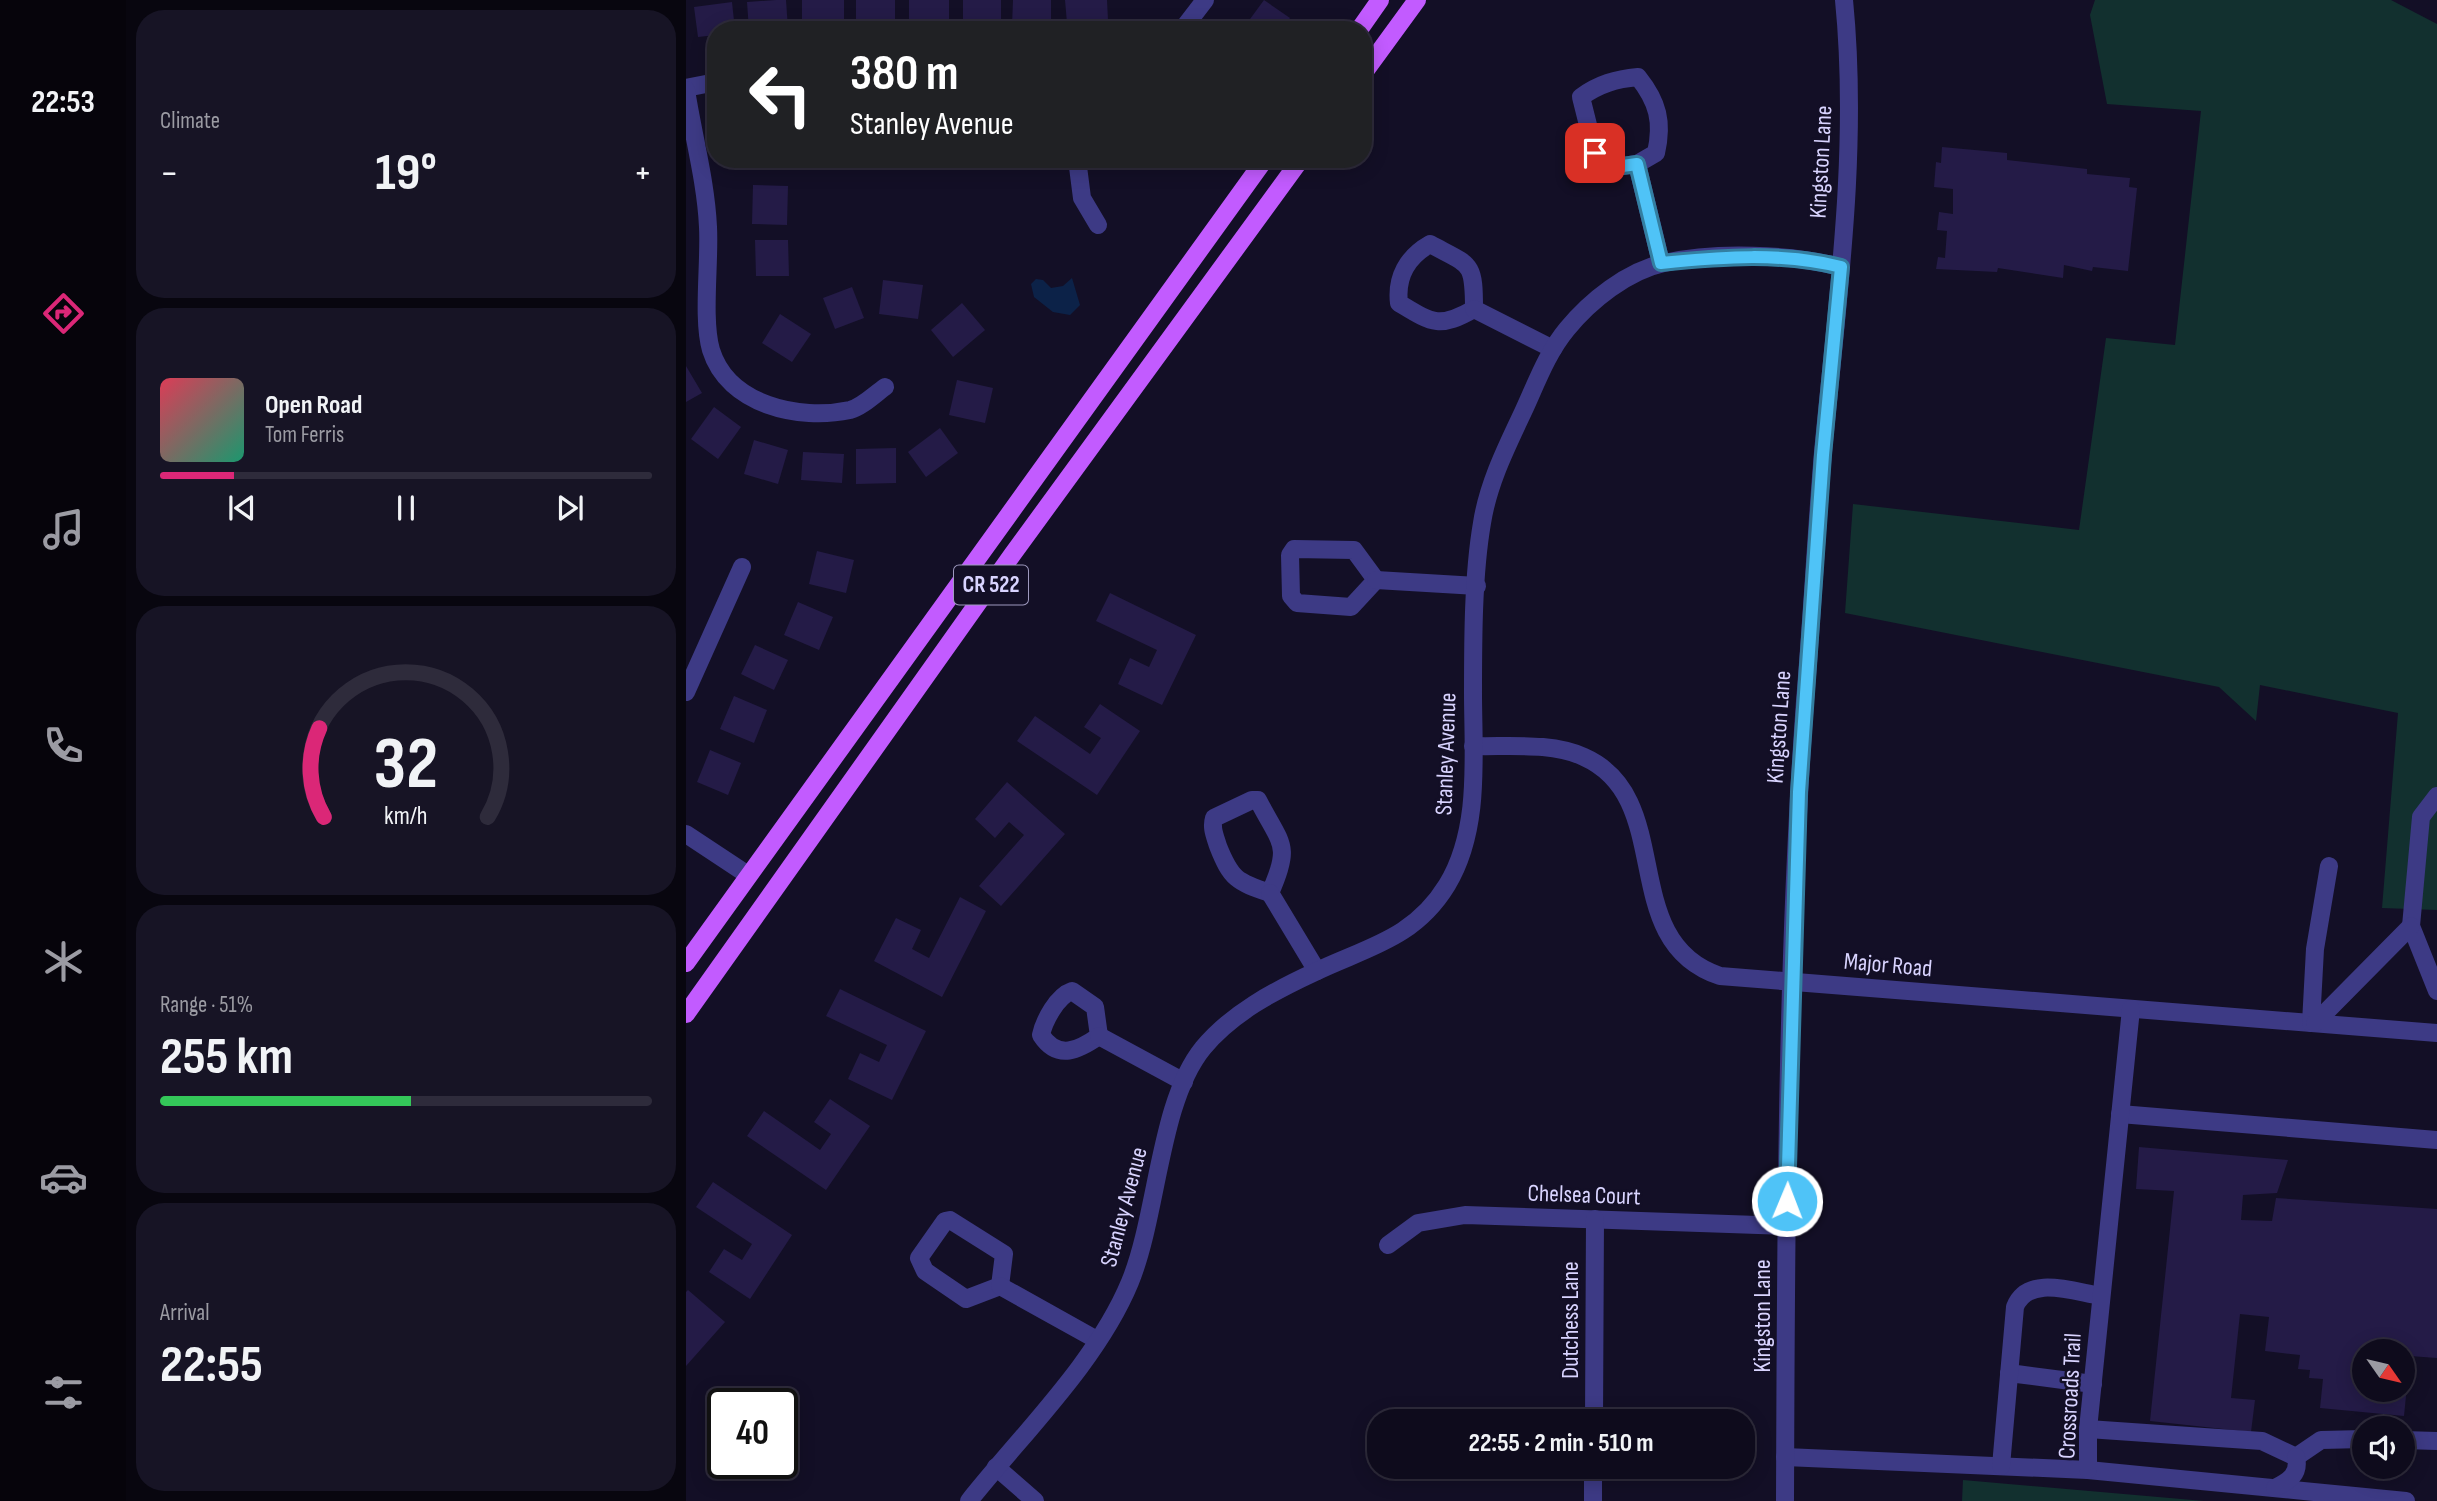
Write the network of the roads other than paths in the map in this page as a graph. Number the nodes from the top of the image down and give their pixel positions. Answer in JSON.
{"nodes":[{"id":1,"x":1205,"y":0,"type":"edge"},
{"id":2,"x":1380,"y":0,"type":"edge"},
{"id":3,"x":1417,"y":0,"type":"edge"},
{"id":4,"x":1844,"y":0,"type":"edge"},
{"id":5,"x":1189,"y":21,"type":"edge"},
{"id":6,"x":1365,"y":21,"type":"edge"},
{"id":7,"x":1372,"y":62,"type":"edge"},
{"id":8,"x":707,"y":84,"type":"edge"},
{"id":9,"x":686,"y":89,"type":"edge"},
{"id":10,"x":1637,"y":164,"type":"junction"},
{"id":11,"x":1078,"y":168,"type":"edge"},
{"id":12,"x":1259,"y":168,"type":"edge"},
{"id":13,"x":1294,"y":168,"type":"edge"},
{"id":14,"x":1098,"y":225,"type":"dead end"},
{"id":15,"x":1661,"y":263,"type":"junction"},
{"id":16,"x":1841,"y":267,"type":"junction"},
{"id":17,"x":1474,"y":309,"type":"junction"},
{"id":18,"x":1553,"y":349,"type":"junction"},
{"id":19,"x":885,"y":387,"type":"dead end"},
{"id":20,"x":742,"y":568,"type":"dead end"},
{"id":21,"x":1376,"y":580,"type":"junction"},
{"id":22,"x":1477,"y":586,"type":"junction"},
{"id":23,"x":686,"y":692,"type":"edge"},
{"id":24,"x":1473,"y":746,"type":"junction"},
{"id":25,"x":2437,"y":796,"type":"edge"},
{"id":26,"x":686,"y":834,"type":"edge"},
{"id":27,"x":2329,"y":866,"type":"dead end"},
{"id":28,"x":748,"y":875,"type":"junction"},
{"id":29,"x":1270,"y":893,"type":"junction"},
{"id":30,"x":2411,"y":926,"type":"junction"},
{"id":31,"x":686,"y":963,"type":"edge"},
{"id":32,"x":1317,"y":971,"type":"junction"},
{"id":33,"x":1793,"y":982,"type":"junction"},
{"id":34,"x":2437,"y":992,"type":"edge"},
{"id":35,"x":2131,"y":1009,"type":"junction"},
{"id":36,"x":686,"y":1014,"type":"edge"},
{"id":37,"x":2313,"y":1023,"type":"junction"},
{"id":38,"x":2437,"y":1033,"type":"edge"},
{"id":39,"x":1099,"y":1036,"type":"dead end"},
{"id":40,"x":1184,"y":1082,"type":"junction"},
{"id":41,"x":2120,"y":1114,"type":"junction"},
{"id":42,"x":2437,"y":1140,"type":"edge"},
{"id":43,"x":1595,"y":1219,"type":"junction"},
{"id":44,"x":1787,"y":1226,"type":"junction"},
{"id":45,"x":1388,"y":1245,"type":"dead end"},
{"id":46,"x":1000,"y":1286,"type":"junction"},
{"id":47,"x":2101,"y":1296,"type":"junction"},
{"id":48,"x":1097,"y":1340,"type":"junction"},
{"id":49,"x":2009,"y":1373,"type":"junction"},
{"id":50,"x":2092,"y":1384,"type":"junction"},
{"id":51,"x":1594,"y":1409,"type":"edge"},
{"id":52,"x":2088,"y":1429,"type":"junction"},
{"id":53,"x":2352,"y":1439,"type":"edge"},
{"id":54,"x":2415,"y":1440,"type":"edge"},
{"id":55,"x":2437,"y":1441,"type":"edge"},
{"id":56,"x":1785,"y":1457,"type":"junction"},
{"id":57,"x":2296,"y":1457,"type":"junction"},
{"id":58,"x":996,"y":1466,"type":"junction"},
{"id":59,"x":2001,"y":1466,"type":"junction"},
{"id":60,"x":2088,"y":1470,"type":"junction"},
{"id":61,"x":1593,"y":1479,"type":"edge"},
{"id":62,"x":2275,"y":1488,"type":"junction"},
{"id":63,"x":969,"y":1501,"type":"edge"},
{"id":64,"x":1035,"y":1501,"type":"edge"},
{"id":65,"x":1593,"y":1501,"type":"edge"},
{"id":66,"x":1785,"y":1501,"type":"edge"},
{"id":67,"x":2406,"y":1501,"type":"edge"}],
"edges":[{"from":1,"to":5,"type":"street"},
{"from":2,"to":6,"type":"main road"},
{"from":3,"to":7,"type":"main road"},
{"from":4,"to":16,"type":"street","name":"Kingston Lane"},
{"from":8,"to":9,"type":"street"},
{"from":9,"to":19,"type":"street"},
{"from":10,"to":10,"type":"street"},
{"from":10,"to":15,"type":"street"},
{"from":11,"to":14,"type":"street"},
{"from":12,"to":28,"type":"main road","number":"CR 522"},
{"from":13,"to":36,"type":"main road","number":"CR 522"},
{"from":15,"to":16,"type":"street","name":"Stanley Avenue"},
{"from":15,"to":18,"type":"street","name":"Stanley Avenue"},
{"from":16,"to":33,"type":"street","name":"Kingston Lane"},
{"from":17,"to":17,"type":"street"},
{"from":17,"to":18,"type":"street"},
{"from":18,"to":22,"type":"street","name":"Stanley Avenue"},
{"from":20,"to":23,"type":"street"},
{"from":21,"to":21,"type":"street"},
{"from":21,"to":22,"type":"street"},
{"from":22,"to":24,"type":"street","name":"Stanley Avenue"},
{"from":24,"to":32,"type":"street","name":"Stanley Avenue"},
{"from":24,"to":33,"type":"street","name":"Major Road"},
{"from":25,"to":30,"type":"street"},
{"from":26,"to":28,"type":"street"},
{"from":27,"to":37,"type":"street"},
{"from":28,"to":31,"type":"main road","number":"CR 522"},
{"from":29,"to":29,"type":"street"},
{"from":29,"to":32,"type":"street"},
{"from":30,"to":34,"type":"street"},
{"from":30,"to":37,"type":"street"},
{"from":32,"to":40,"type":"street","name":"Stanley Avenue"},
{"from":33,"to":35,"type":"street","name":"Major Road"},
{"from":33,"to":44,"type":"street","name":"Kingston Lane"},
{"from":35,"to":37,"type":"street","name":"Major Road"},
{"from":35,"to":41,"type":"street","name":"Crossroads Trail"},
{"from":37,"to":38,"type":"street","name":"Major Road"},
{"from":39,"to":40,"type":"street"},
{"from":40,"to":48,"type":"street","name":"Stanley Avenue"},
{"from":41,"to":42,"type":"street"},
{"from":41,"to":47,"type":"street","name":"Crossroads Trail"},
{"from":43,"to":44,"type":"street","name":"Chelsea Court"},
{"from":43,"to":45,"type":"street","name":"Chelsea Court"},
{"from":43,"to":51,"type":"street","name":"Dutchess Lane"},
{"from":44,"to":56,"type":"street","name":"Kingston Lane"},
{"from":46,"to":46,"type":"street"},
{"from":46,"to":48,"type":"street"},
{"from":47,"to":49,"type":"street"},
{"from":47,"to":50,"type":"street","name":"Crossroads Trail"},
{"from":48,"to":58,"type":"street","name":"Stanley Avenue"},
{"from":49,"to":50,"type":"street"},
{"from":49,"to":59,"type":"street"},
{"from":50,"to":52,"type":"street","name":"Crossroads Trail"},
{"from":52,"to":57,"type":"street"},
{"from":52,"to":60,"type":"street","name":"Crossroads Trail"},
{"from":53,"to":57,"type":"street"},
{"from":54,"to":55,"type":"street"},
{"from":56,"to":59,"type":"street"},
{"from":56,"to":66,"type":"street","name":"Kingston Lane"},
{"from":57,"to":62,"type":"street"},
{"from":58,"to":63,"type":"street","name":"Stanley Avenue"},
{"from":58,"to":64,"type":"street"},
{"from":59,"to":60,"type":"street"},
{"from":60,"to":62,"type":"street","name":"Crossroads Trail"},
{"from":61,"to":65,"type":"street"},
{"from":62,"to":67,"type":"street","name":"Crossroads Trail"}]}
